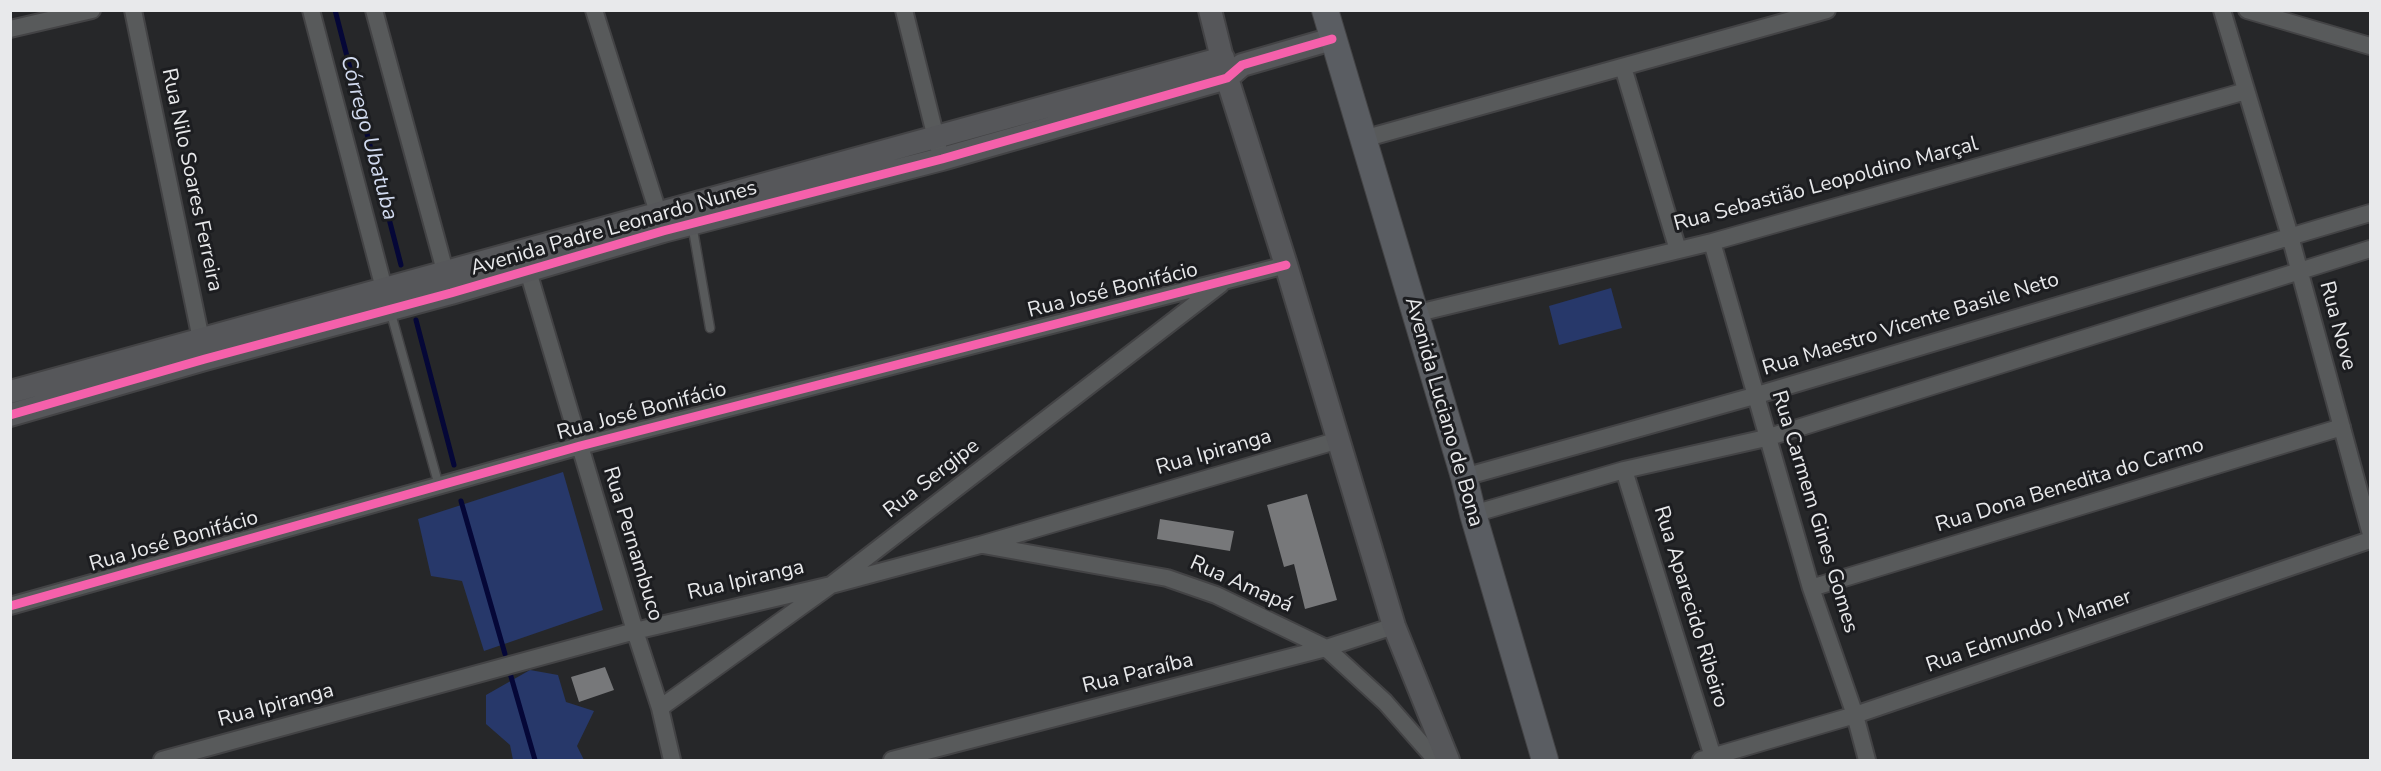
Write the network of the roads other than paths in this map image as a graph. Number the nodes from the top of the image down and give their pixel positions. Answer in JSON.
{"nodes":[{"id":1,"x":92,"y":10,"type":"edge"},
{"id":2,"x":133,"y":10,"type":"edge"},
{"id":3,"x":311,"y":10,"type":"edge"},
{"id":4,"x":374,"y":10,"type":"edge"},
{"id":5,"x":594,"y":10,"type":"edge"},
{"id":6,"x":904,"y":10,"type":"edge"},
{"id":7,"x":1210,"y":10,"type":"edge"},
{"id":8,"x":1324,"y":10,"type":"edge"},
{"id":9,"x":1827,"y":10,"type":"edge"},
{"id":10,"x":2222,"y":10,"type":"edge"},
{"id":11,"x":2247,"y":10,"type":"edge"},
{"id":12,"x":10,"y":29,"type":"edge"},
{"id":13,"x":1332,"y":39,"type":"junction"},
{"id":14,"x":2370,"y":46,"type":"edge"},
{"id":15,"x":1231,"y":67,"type":"junction"},
{"id":16,"x":1623,"y":68,"type":"junction"},
{"id":17,"x":2246,"y":91,"type":"junction"},
{"id":18,"x":936,"y":136,"type":"junction"},
{"id":19,"x":1363,"y":139,"type":"junction"},
{"id":20,"x":942,"y":159,"type":"junction"},
{"id":21,"x":2370,"y":213,"type":"edge"},
{"id":22,"x":661,"y":222,"type":"junction"},
{"id":23,"x":692,"y":224,"type":"junction"},
{"id":24,"x":2290,"y":236,"type":"junction"},
{"id":25,"x":1712,"y":242,"type":"junction"},
{"id":26,"x":2370,"y":249,"type":"edge"},
{"id":27,"x":1678,"y":250,"type":"junction"},
{"id":28,"x":525,"y":261,"type":"junction"},
{"id":29,"x":1286,"y":264,"type":"junction"},
{"id":30,"x":2299,"y":270,"type":"junction"},
{"id":31,"x":1227,"y":280,"type":"junction"},
{"id":32,"x":448,"y":282,"type":"junction"},
{"id":33,"x":387,"y":299,"type":"junction"},
{"id":34,"x":1414,"y":314,"type":"junction"},
{"id":35,"x":710,"y":328,"type":"dead end"},
{"id":36,"x":203,"y":349,"type":"junction"},
{"id":37,"x":10,"y":392,"type":"edge"},
{"id":38,"x":1754,"y":396,"type":"junction"},
{"id":39,"x":10,"y":415,"type":"edge"},
{"id":40,"x":2342,"y":427,"type":"junction"},
{"id":41,"x":1766,"y":438,"type":"junction"},
{"id":42,"x":1339,"y":440,"type":"junction"},
{"id":43,"x":580,"y":446,"type":"junction"},
{"id":44,"x":1624,"y":470,"type":"junction"},
{"id":45,"x":1464,"y":477,"type":"junction"},
{"id":46,"x":439,"y":486,"type":"junction"},
{"id":47,"x":2367,"y":503,"type":"edge"},
{"id":48,"x":1473,"y":514,"type":"junction"},
{"id":49,"x":2370,"y":531,"type":"edge"},
{"id":50,"x":2370,"y":540,"type":"edge"},
{"id":51,"x":980,"y":545,"type":"junction"},
{"id":52,"x":831,"y":585,"type":"junction"},
{"id":53,"x":1811,"y":588,"type":"junction"},
{"id":54,"x":10,"y":606,"type":"edge"},
{"id":55,"x":1394,"y":626,"type":"junction"},
{"id":56,"x":635,"y":630,"type":"junction"},
{"id":57,"x":1326,"y":648,"type":"junction"},
{"id":58,"x":660,"y":708,"type":"junction"},
{"id":59,"x":1855,"y":715,"type":"junction"},
{"id":60,"x":1707,"y":759,"type":"edge"},
{"id":61,"x":162,"y":760,"type":"edge"},
{"id":62,"x":672,"y":760,"type":"edge"},
{"id":63,"x":892,"y":760,"type":"edge"},
{"id":64,"x":1436,"y":760,"type":"edge"},
{"id":65,"x":1448,"y":760,"type":"edge"},
{"id":66,"x":1545,"y":760,"type":"edge"},
{"id":67,"x":1867,"y":760,"type":"edge"}],
"edges":[{"from":1,"to":12,"type":"street"},
{"from":2,"to":36,"type":"street","name":"Rua Nilo Soares Ferreira"},
{"from":3,"to":33,"type":"street"},
{"from":4,"to":32,"type":"street"},
{"from":5,"to":22,"type":"street"},
{"from":6,"to":18,"type":"street"},
{"from":7,"to":15,"type":"street"},
{"from":8,"to":13,"type":"main road","name":"Avenida Luciano de Bona"},
{"from":9,"to":16,"type":"street"},
{"from":10,"to":17,"type":"street","name":"Rua Nove"},
{"from":11,"to":14,"type":"street"},
{"from":13,"to":15,"type":"street"},
{"from":13,"to":19,"type":"main road","name":"Avenida Luciano de Bona"},
{"from":15,"to":18,"type":"street","name":"Avenida Padre Leonardo Nunes"},
{"from":15,"to":20,"type":"street","name":"Avenida Padre Leonardo Nunes"},
{"from":15,"to":29,"type":"street"},
{"from":16,"to":19,"type":"street"},
{"from":16,"to":27,"type":"street"},
{"from":17,"to":24,"type":"street","name":"Rua Nove"},
{"from":17,"to":25,"type":"street","name":"Rua Sebastião Leopoldino Marçal"},
{"from":18,"to":20,"type":"street"},
{"from":18,"to":22,"type":"street","name":"Avenida Padre Leonardo Nunes"},
{"from":19,"to":34,"type":"main road","name":"Avenida Luciano de Bona"},
{"from":20,"to":23,"type":"street","name":"Avenida Padre Leonardo Nunes"},
{"from":21,"to":24,"type":"street","name":"Rua Maestro Vicente Basile Neto"},
{"from":22,"to":23,"type":"street","name":"Avenida Padre Leonardo Nunes"},
{"from":22,"to":28,"type":"street","name":"Avenida Padre Leonardo Nunes"},
{"from":23,"to":35,"type":"lane"},
{"from":24,"to":30,"type":"street","name":"Rua Nove"},
{"from":24,"to":38,"type":"street","name":"Rua Maestro Vicente Basile Neto"},
{"from":25,"to":27,"type":"street","name":"Rua Sebastião Leopoldino Marçal"},
{"from":25,"to":38,"type":"street","name":"Rua Carmem Gines Gomes"},
{"from":26,"to":30,"type":"street"},
{"from":27,"to":34,"type":"street","name":"Rua Sebastião Leopoldino Marçal"},
{"from":28,"to":32,"type":"street","name":"Avenida Padre Leonardo Nunes"},
{"from":28,"to":43,"type":"street","name":"Rua Pernambuco"},
{"from":29,"to":31,"type":"street","name":"Rua José Bonifácio"},
{"from":29,"to":42,"type":"street"},
{"from":30,"to":40,"type":"street","name":"Rua Nove"},
{"from":30,"to":41,"type":"street"},
{"from":31,"to":43,"type":"street","name":"Rua José Bonifácio"},
{"from":31,"to":52,"type":"street","name":"Rua Sergipe"},
{"from":32,"to":33,"type":"street","name":"Avenida Padre Leonardo Nunes"},
{"from":33,"to":36,"type":"street","name":"Avenida Padre Leonardo Nunes"},
{"from":33,"to":46,"type":"lane"},
{"from":34,"to":45,"type":"main road","name":"Avenida Luciano de Bona"},
{"from":36,"to":37,"type":"street","name":"Avenida Padre Leonardo Nunes"},
{"from":36,"to":39,"type":"street","name":"Avenida Padre Leonardo Nunes"},
{"from":38,"to":41,"type":"street","name":"Rua Carmem Gines Gomes"},
{"from":38,"to":45,"type":"street","name":"Rua Maestro Vicente Basile Neto"},
{"from":40,"to":47,"type":"street","name":"Rua Nove"},
{"from":40,"to":53,"type":"street","name":"Rua Dona Benedita do Carmo"},
{"from":41,"to":44,"type":"street"},
{"from":41,"to":53,"type":"street","name":"Rua Carmem Gines Gomes"},
{"from":42,"to":51,"type":"street","name":"Rua Ipiranga"},
{"from":42,"to":55,"type":"street"},
{"from":43,"to":46,"type":"street","name":"Rua José Bonifácio"},
{"from":43,"to":56,"type":"street","name":"Rua Pernambuco"},
{"from":44,"to":48,"type":"street"},
{"from":44,"to":60,"type":"street","name":"Rua Aparecido Ribeiro"},
{"from":45,"to":48,"type":"main road","name":"Avenida Luciano de Bona"},
{"from":46,"to":54,"type":"street","name":"Rua José Bonifácio"},
{"from":47,"to":49,"type":"street","name":"Rua Nove"},
{"from":48,"to":66,"type":"main road","name":"Avenida Luciano de Bona"},
{"from":50,"to":59,"type":"street","name":"Rua Edmundo J Mamer"},
{"from":51,"to":52,"type":"street","name":"Rua Ipiranga"},
{"from":51,"to":57,"type":"street","name":"Rua Amapá"},
{"from":52,"to":56,"type":"street","name":"Rua Ipiranga"},
{"from":52,"to":58,"type":"street","name":"Rua Sergipe"},
{"from":53,"to":59,"type":"street","name":"Rua Carmem Gines Gomes"},
{"from":55,"to":57,"type":"street","name":"Rua Paraíba"},
{"from":55,"to":65,"type":"street"},
{"from":56,"to":58,"type":"street","name":"Rua Pernambuco"},
{"from":56,"to":61,"type":"street","name":"Rua Ipiranga"},
{"from":57,"to":63,"type":"street","name":"Rua Paraíba"},
{"from":57,"to":64,"type":"street","name":"Rua Amapá"},
{"from":58,"to":62,"type":"street","name":"Rua Pernambuco"},
{"from":59,"to":60,"type":"street","name":"Rua Edmundo J Mamer"},
{"from":59,"to":67,"type":"street","name":"Rua Carmem Gines Gomes"}]}
